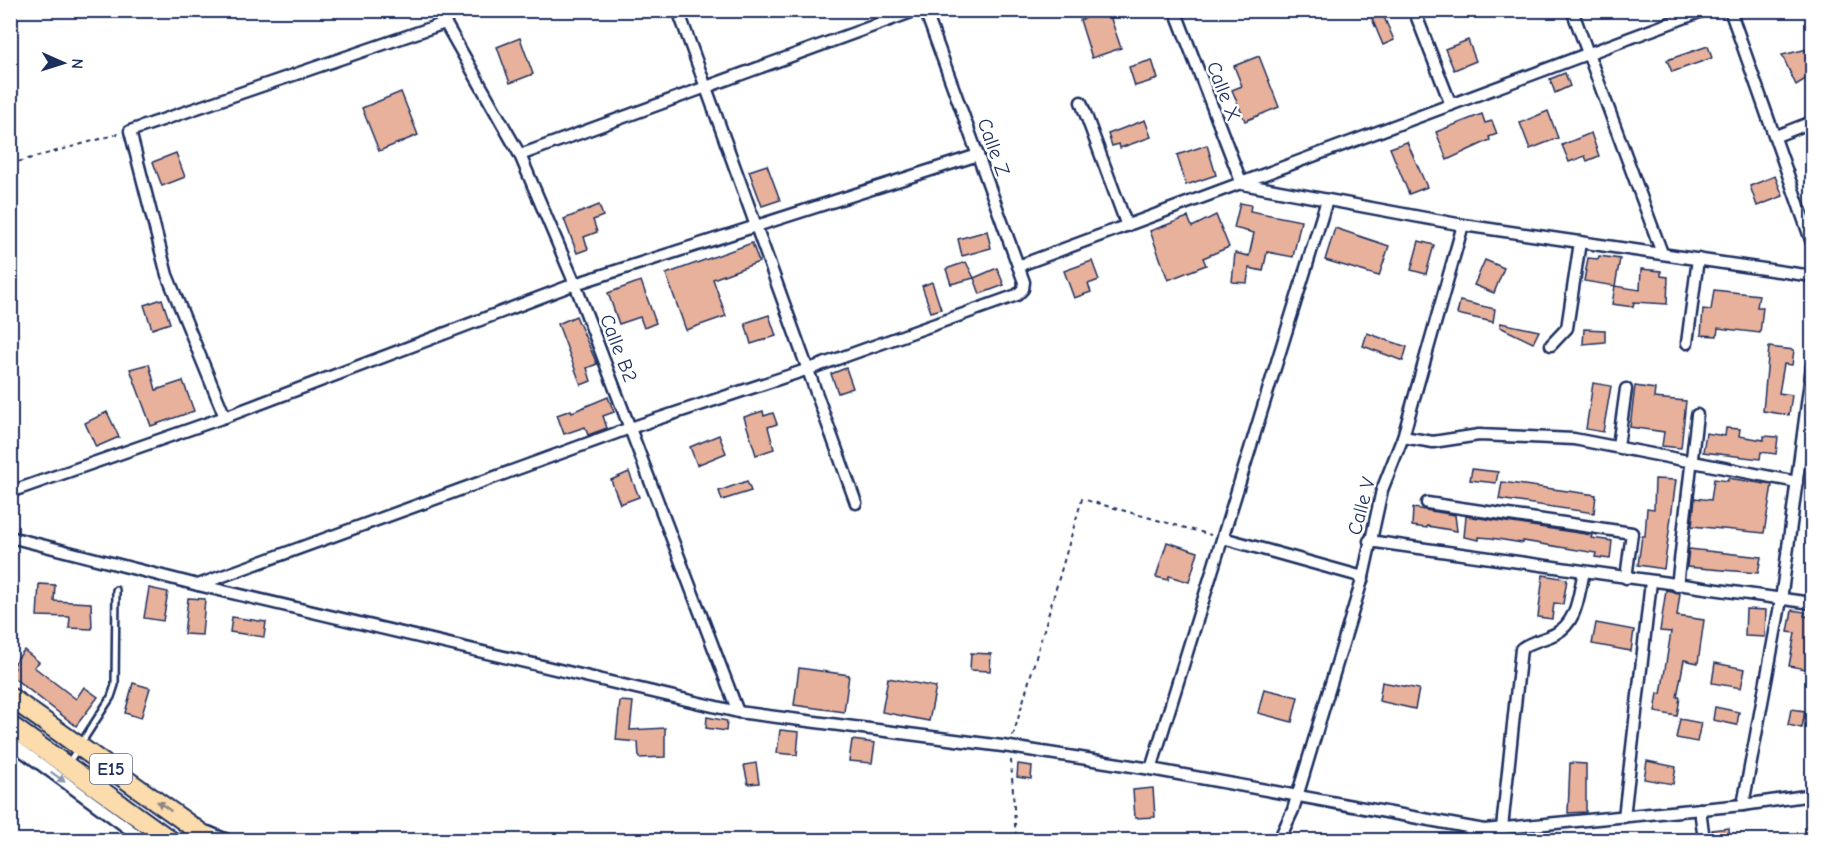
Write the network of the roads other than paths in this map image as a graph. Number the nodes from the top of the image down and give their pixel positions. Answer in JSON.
{"nodes":[{"id":1,"x":438,"y":10,"type":"edge"},
{"id":2,"x":678,"y":10,"type":"edge"},
{"id":3,"x":917,"y":10,"type":"edge"},
{"id":4,"x":925,"y":10,"type":"edge"},
{"id":5,"x":1175,"y":10,"type":"edge"},
{"id":6,"x":1414,"y":10,"type":"edge"},
{"id":7,"x":1572,"y":10,"type":"edge"},
{"id":8,"x":1705,"y":10,"type":"edge"},
{"id":9,"x":1730,"y":10,"type":"edge"},
{"id":10,"x":446,"y":23,"type":"junction"},
{"id":11,"x":1590,"y":54,"type":"junction"},
{"id":12,"x":705,"y":85,"type":"junction"},
{"id":13,"x":1081,"y":102,"type":"dead end"},
{"id":14,"x":1451,"y":105,"type":"junction"},
{"id":15,"x":1812,"y":122,"type":"edge"},
{"id":16,"x":1776,"y":136,"type":"junction"},
{"id":17,"x":520,"y":155,"type":"junction"},
{"id":18,"x":978,"y":155,"type":"junction"},
{"id":19,"x":1242,"y":184,"type":"junction"},
{"id":20,"x":1327,"y":200,"type":"junction"},
{"id":21,"x":1463,"y":225,"type":"junction"},
{"id":22,"x":756,"y":226,"type":"junction"},
{"id":23,"x":1127,"y":226,"type":"junction"},
{"id":24,"x":1580,"y":242,"type":"junction"},
{"id":25,"x":1812,"y":243,"type":"edge"},
{"id":26,"x":1662,"y":253,"type":"junction"},
{"id":27,"x":1698,"y":259,"type":"junction"},
{"id":28,"x":1018,"y":266,"type":"junction"},
{"id":29,"x":1812,"y":276,"type":"edge"},
{"id":30,"x":575,"y":284,"type":"junction"},
{"id":31,"x":1687,"y":343,"type":"dead end"},
{"id":32,"x":1551,"y":345,"type":"dead end"},
{"id":33,"x":1812,"y":366,"type":"edge"},
{"id":34,"x":808,"y":369,"type":"junction"},
{"id":35,"x":1626,"y":389,"type":"dead end"},
{"id":36,"x":1697,"y":415,"type":"dead end"},
{"id":37,"x":225,"y":417,"type":"junction"},
{"id":38,"x":630,"y":428,"type":"junction"},
{"id":39,"x":1403,"y":437,"type":"junction"},
{"id":40,"x":1618,"y":446,"type":"junction"},
{"id":41,"x":1692,"y":460,"type":"junction"},
{"id":42,"x":1797,"y":482,"type":"junction"},
{"id":43,"x":10,"y":492,"type":"edge"},
{"id":44,"x":856,"y":503,"type":"dead end"},
{"id":45,"x":1427,"y":503,"type":"dead end"},
{"id":46,"x":10,"y":537,"type":"edge"},
{"id":47,"x":1222,"y":538,"type":"junction"},
{"id":48,"x":1369,"y":541,"type":"junction"},
{"id":49,"x":1584,"y":572,"type":"junction"},
{"id":50,"x":1363,"y":577,"type":"junction"},
{"id":51,"x":1626,"y":578,"type":"junction"},
{"id":52,"x":1651,"y":582,"type":"junction"},
{"id":53,"x":198,"y":585,"type":"junction"},
{"id":54,"x":1677,"y":586,"type":"junction"},
{"id":55,"x":116,"y":590,"type":"dead end"},
{"id":56,"x":1781,"y":600,"type":"junction"},
{"id":57,"x":1812,"y":603,"type":"edge"},
{"id":58,"x":10,"y":697,"type":"edge"},
{"id":59,"x":738,"y":712,"type":"junction"},
{"id":60,"x":10,"y":725,"type":"edge"},
{"id":61,"x":10,"y":742,"type":"edge"},
{"id":62,"x":80,"y":747,"type":"junction"},
{"id":63,"x":66,"y":765,"type":"junction"},
{"id":64,"x":1151,"y":769,"type":"junction"},
{"id":65,"x":1812,"y":795,"type":"edge"},
{"id":66,"x":1296,"y":797,"type":"junction"},
{"id":67,"x":1743,"y":805,"type":"junction"},
{"id":68,"x":1700,"y":809,"type":"junction"},
{"id":69,"x":1624,"y":817,"type":"junction"},
{"id":70,"x":193,"y":826,"type":"junction"},
{"id":71,"x":1472,"y":828,"type":"junction"},
{"id":72,"x":1502,"y":828,"type":"junction"},
{"id":73,"x":144,"y":840,"type":"edge"},
{"id":74,"x":170,"y":840,"type":"edge"},
{"id":75,"x":211,"y":840,"type":"edge"},
{"id":76,"x":227,"y":840,"type":"edge"},
{"id":77,"x":1279,"y":840,"type":"edge"},
{"id":78,"x":1471,"y":840,"type":"edge"},
{"id":79,"x":1704,"y":840,"type":"edge"}],
"edges":[{"from":1,"to":10,"type":"street","name":"Calle B2"},
{"from":2,"to":12,"type":"street"},
{"from":3,"to":12,"type":"street"},
{"from":4,"to":18,"type":"street","name":"Calle Z"},
{"from":5,"to":19,"type":"street","name":"Calle X"},
{"from":6,"to":14,"type":"street"},
{"from":7,"to":11,"type":"street"},
{"from":8,"to":11,"type":"street"},
{"from":9,"to":16,"type":"street"},
{"from":10,"to":17,"type":"street","name":"Calle B2"},
{"from":10,"to":37,"type":"street"},
{"from":11,"to":14,"type":"street"},
{"from":11,"to":26,"type":"street"},
{"from":12,"to":17,"type":"street"},
{"from":12,"to":22,"type":"street"},
{"from":13,"to":23,"type":"street"},
{"from":14,"to":19,"type":"street"},
{"from":15,"to":16,"type":"street"},
{"from":16,"to":25,"type":"street"},
{"from":17,"to":30,"type":"street","name":"Calle B2"},
{"from":18,"to":22,"type":"street"},
{"from":18,"to":28,"type":"street","name":"Calle Z"},
{"from":19,"to":20,"type":"street"},
{"from":19,"to":23,"type":"street"},
{"from":20,"to":21,"type":"street"},
{"from":20,"to":47,"type":"street"},
{"from":21,"to":24,"type":"street"},
{"from":21,"to":39,"type":"street","name":"Calle V"},
{"from":22,"to":30,"type":"street"},
{"from":22,"to":34,"type":"street"},
{"from":23,"to":28,"type":"street"},
{"from":24,"to":26,"type":"street"},
{"from":24,"to":32,"type":"street"},
{"from":26,"to":27,"type":"street"},
{"from":27,"to":29,"type":"street"},
{"from":27,"to":31,"type":"street"},
{"from":28,"to":34,"type":"street","name":"Calle Z"},
{"from":30,"to":37,"type":"street"},
{"from":30,"to":38,"type":"street","name":"Calle B2"},
{"from":33,"to":42,"type":"street"},
{"from":34,"to":38,"type":"street"},
{"from":34,"to":44,"type":"street"},
{"from":35,"to":40,"type":"street"},
{"from":36,"to":41,"type":"street"},
{"from":37,"to":43,"type":"street"},
{"from":38,"to":53,"type":"street"},
{"from":38,"to":59,"type":"street","name":"Calle B2"},
{"from":39,"to":40,"type":"street"},
{"from":39,"to":48,"type":"street","name":"Calle V"},
{"from":40,"to":41,"type":"street"},
{"from":41,"to":42,"type":"street"},
{"from":41,"to":54,"type":"street"},
{"from":42,"to":56,"type":"street"},
{"from":45,"to":51,"type":"street"},
{"from":46,"to":53,"type":"street"},
{"from":47,"to":50,"type":"street"},
{"from":47,"to":64,"type":"street"},
{"from":48,"to":49,"type":"street"},
{"from":48,"to":50,"type":"street","name":"Calle V"},
{"from":49,"to":51,"type":"street"},
{"from":49,"to":72,"type":"street"},
{"from":50,"to":66,"type":"street","name":"Calle V"},
{"from":51,"to":52,"type":"street"},
{"from":52,"to":54,"type":"street"},
{"from":52,"to":69,"type":"street"},
{"from":53,"to":59,"type":"street"},
{"from":54,"to":56,"type":"street"},
{"from":55,"to":62,"type":"lane"},
{"from":56,"to":57,"type":"street"},
{"from":56,"to":67,"type":"street"},
{"from":58,"to":62,"type":"highway","number":"E15"},
{"from":59,"to":64,"type":"street"},
{"from":60,"to":63,"type":"highway","number":"E15"},
{"from":61,"to":73,"type":"street","one_way":true},
{"from":62,"to":63,"type":"lane"},
{"from":70,"to":62,"type":"highway","number":"E15","one_way":true},
{"from":63,"to":74,"type":"highway","number":"E15"},
{"from":64,"to":66,"type":"street"},
{"from":65,"to":67,"type":"street"},
{"from":66,"to":71,"type":"street"},
{"from":66,"to":77,"type":"street","name":"Calle V"},
{"from":67,"to":68,"type":"street"},
{"from":68,"to":69,"type":"street"},
{"from":68,"to":79,"type":"street"},
{"from":69,"to":72,"type":"street"},
{"from":70,"to":75,"type":"highway","number":"E15"},
{"from":70,"to":76,"type":"street"},
{"from":71,"to":72,"type":"street"},
{"from":71,"to":78,"type":"street"}]}
